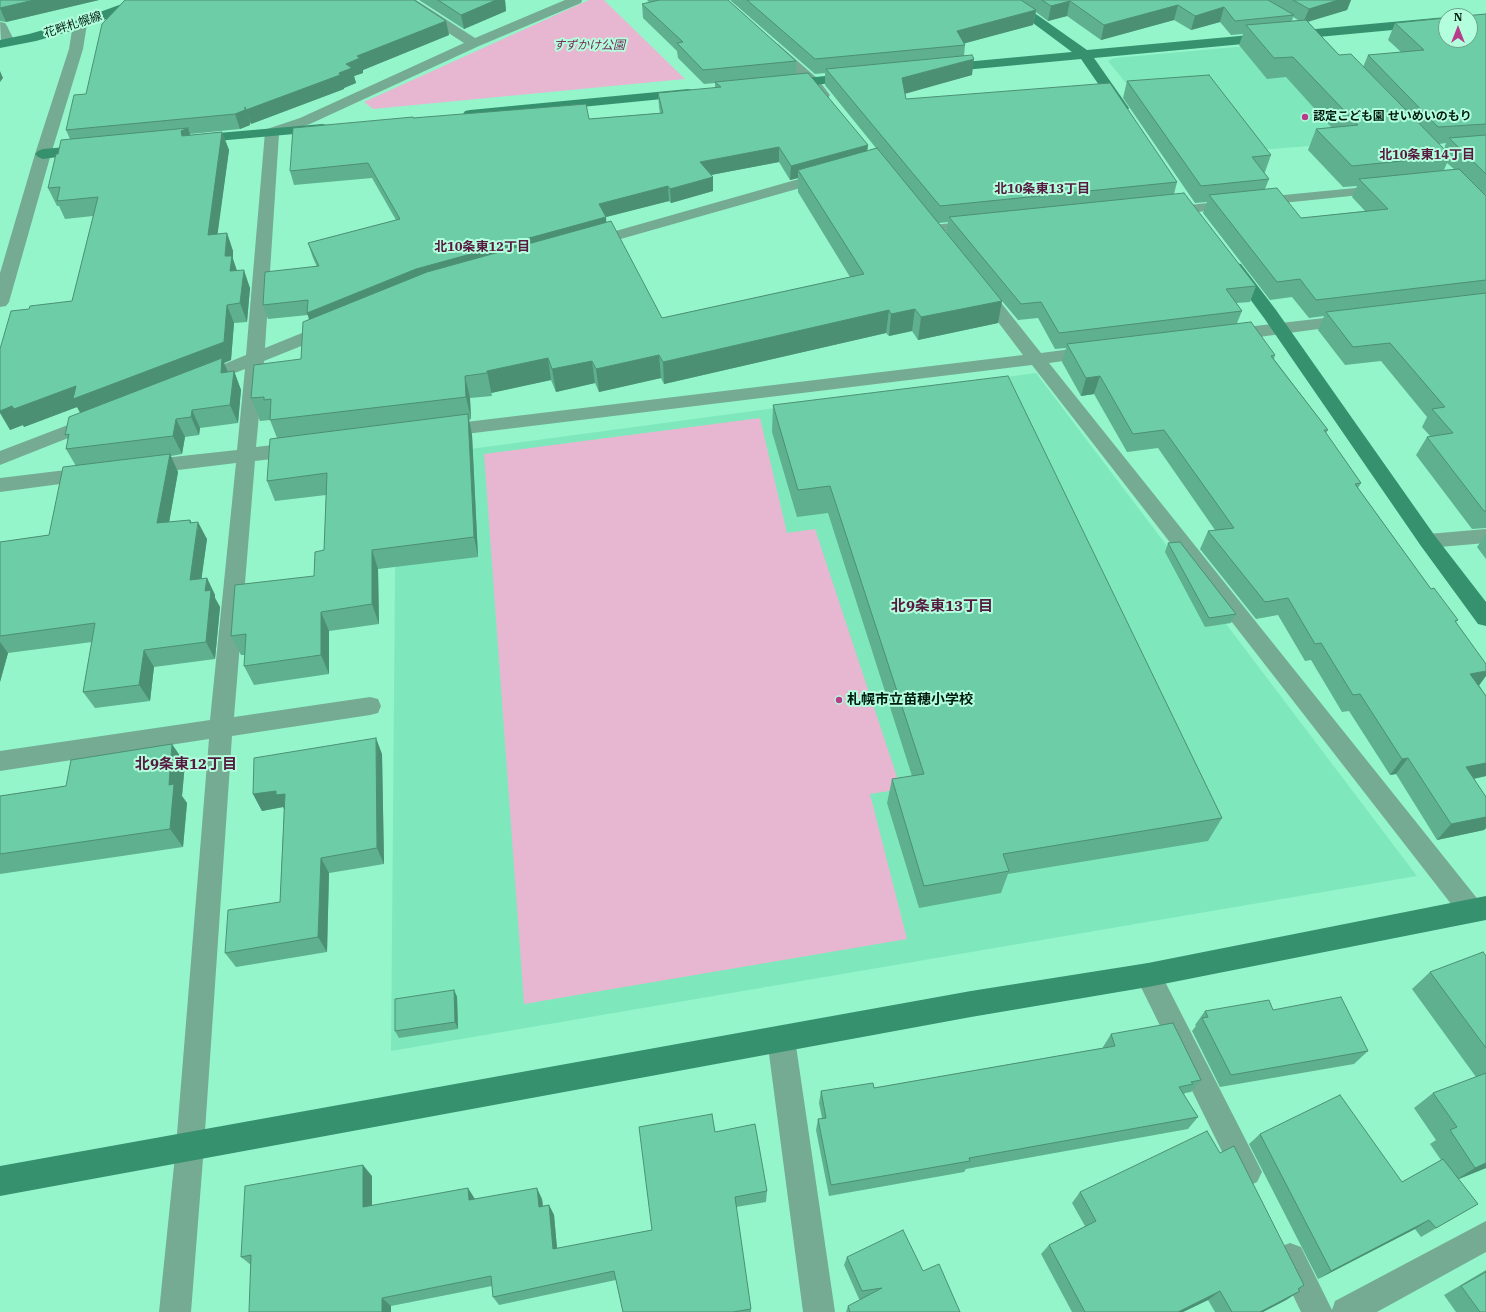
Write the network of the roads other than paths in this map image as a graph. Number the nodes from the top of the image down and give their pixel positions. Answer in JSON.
{"nodes":[{"id":1,"x":145,"y":0,"type":"edge"},
{"id":2,"x":407,"y":0,"type":"edge"},
{"id":3,"x":576,"y":0,"type":"edge"},
{"id":4,"x":1008,"y":0,"type":"edge"},
{"id":5,"x":1438,"y":22,"type":"edge"},
{"id":6,"x":80,"y":24,"type":"junction"},
{"id":7,"x":1291,"y":24,"type":"edge"},
{"id":8,"x":0,"y":26,"type":"edge"},
{"id":9,"x":1307,"y":33,"type":"junction"},
{"id":10,"x":762,"y":37,"type":"edge"},
{"id":11,"x":4,"y":43,"type":"edge"},
{"id":12,"x":474,"y":43,"type":"junction"},
{"id":13,"x":1328,"y":48,"type":"edge"},
{"id":14,"x":1086,"y":55,"type":"junction"},
{"id":15,"x":929,"y":70,"type":"edge"},
{"id":16,"x":867,"y":76,"type":"edge"},
{"id":17,"x":812,"y":81,"type":"junction"},
{"id":18,"x":772,"y":85,"type":"edge"},
{"id":19,"x":701,"y":92,"type":"edge"},
{"id":20,"x":831,"y":104,"type":"edge"},
{"id":21,"x":455,"y":115,"type":"edge"},
{"id":22,"x":1129,"y":119,"type":"edge"},
{"id":23,"x":336,"y":126,"type":"edge"},
{"id":24,"x":272,"y":132,"type":"junction"},
{"id":25,"x":178,"y":141,"type":"edge"},
{"id":26,"x":99,"y":148,"type":"edge"},
{"id":27,"x":43,"y":154,"type":"junction"},
{"id":28,"x":840,"y":172,"type":"edge"},
{"id":29,"x":1390,"y":188,"type":"edge"},
{"id":30,"x":1186,"y":207,"type":"edge"},
{"id":31,"x":923,"y":217,"type":"edge"},
{"id":32,"x":980,"y":224,"type":"edge"},
{"id":33,"x":933,"y":229,"type":"junction"},
{"id":34,"x":943,"y":241,"type":"edge"},
{"id":35,"x":572,"y":248,"type":"edge"},
{"id":36,"x":1227,"y":258,"type":"edge"},
{"id":37,"x":973,"y":278,"type":"edge"},
{"id":38,"x":0,"y":302,"type":"edge"},
{"id":39,"x":1367,"y":318,"type":"edge"},
{"id":40,"x":344,"y":322,"type":"edge"},
{"id":41,"x":1280,"y":328,"type":"junction"},
{"id":42,"x":1210,"y":337,"type":"edge"},
{"id":43,"x":1108,"y":350,"type":"edge"},
{"id":44,"x":255,"y":359,"type":"junction"},
{"id":45,"x":1038,"y":359,"type":"junction"},
{"id":46,"x":181,"y":387,"type":"edge"},
{"id":47,"x":107,"y":416,"type":"edge"},
{"id":48,"x":428,"y":433,"type":"edge"},
{"id":49,"x":317,"y":446,"type":"edge"},
{"id":50,"x":246,"y":455,"type":"junction"},
{"id":51,"x":0,"y":458,"type":"edge"},
{"id":52,"x":0,"y":485,"type":"edge"},
{"id":53,"x":1486,"y":536,"type":"edge"},
{"id":54,"x":1428,"y":542,"type":"junction"},
{"id":55,"x":1486,"y":618,"type":"edge"},
{"id":56,"x":370,"y":706,"type":"dead end"},
{"id":57,"x":221,"y":729,"type":"junction"},
{"id":58,"x":0,"y":761,"type":"edge"},
{"id":59,"x":1479,"y":909,"type":"edge"},
{"id":60,"x":1148,"y":975,"type":"junction"},
{"id":61,"x":781,"y":1039,"type":"junction"},
{"id":62,"x":190,"y":1146,"type":"junction"},
{"id":63,"x":0,"y":1181,"type":"edge"},
{"id":64,"x":1257,"y":1193,"type":"edge"},
{"id":65,"x":1278,"y":1235,"type":"edge"},
{"id":66,"x":1486,"y":1236,"type":"edge"},
{"id":67,"x":175,"y":1312,"type":"edge"},
{"id":68,"x":819,"y":1312,"type":"edge"},
{"id":69,"x":1317,"y":1312,"type":"edge"},
{"id":70,"x":1346,"y":1312,"type":"edge"}],
"edges":[{"from":1,"to":6,"type":"street","name":"花畔札幌線"},
{"from":2,"to":12,"type":"street"},
{"from":3,"to":12,"type":"street"},
{"from":4,"to":14,"type":"street"},
{"from":5,"to":9,"type":"street"},
{"from":6,"to":11,"type":"street","name":"花畔札幌線"},
{"from":6,"to":27,"type":"street"},
{"from":7,"to":9,"type":"street"},
{"from":8,"to":11,"type":"street"},
{"from":9,"to":13,"type":"street"},
{"from":9,"to":14,"type":"street"},
{"from":10,"to":17,"type":"street"},
{"from":12,"to":24,"type":"street"},
{"from":14,"to":15,"type":"street"},
{"from":14,"to":22,"type":"street"},
{"from":16,"to":17,"type":"street"},
{"from":17,"to":18,"type":"street"},
{"from":17,"to":20,"type":"street"},
{"from":19,"to":21,"type":"street"},
{"from":23,"to":24,"type":"street"},
{"from":24,"to":25,"type":"street"},
{"from":24,"to":44,"type":"street"},
{"from":26,"to":27,"type":"street"},
{"from":27,"to":38,"type":"street"},
{"from":28,"to":35,"type":"street"},
{"from":29,"to":30,"type":"lane"},
{"from":31,"to":33,"type":"street"},
{"from":32,"to":33,"type":"lane"},
{"from":33,"to":34,"type":"street"},
{"from":36,"to":41,"type":"street"},
{"from":37,"to":45,"type":"street"},
{"from":39,"to":41,"type":"street"},
{"from":40,"to":44,"type":"street"},
{"from":41,"to":42,"type":"street"},
{"from":41,"to":54,"type":"street"},
{"from":43,"to":45,"type":"street"},
{"from":44,"to":46,"type":"street"},
{"from":44,"to":50,"type":"street"},
{"from":45,"to":48,"type":"street"},
{"from":45,"to":59,"type":"street"},
{"from":47,"to":51,"type":"street"},
{"from":49,"to":50,"type":"street"},
{"from":50,"to":52,"type":"street"},
{"from":50,"to":57,"type":"street"},
{"from":53,"to":54,"type":"street"},
{"from":54,"to":55,"type":"street"},
{"from":56,"to":57,"type":"street"},
{"from":57,"to":58,"type":"street"},
{"from":57,"to":62,"type":"street"},
{"from":59,"to":60,"type":"street"},
{"from":60,"to":61,"type":"street"},
{"from":60,"to":64,"type":"street"},
{"from":61,"to":62,"type":"street"},
{"from":61,"to":68,"type":"street"},
{"from":62,"to":63,"type":"street"},
{"from":62,"to":67,"type":"street"},
{"from":65,"to":69,"type":"street"},
{"from":66,"to":70,"type":"street"}]}
